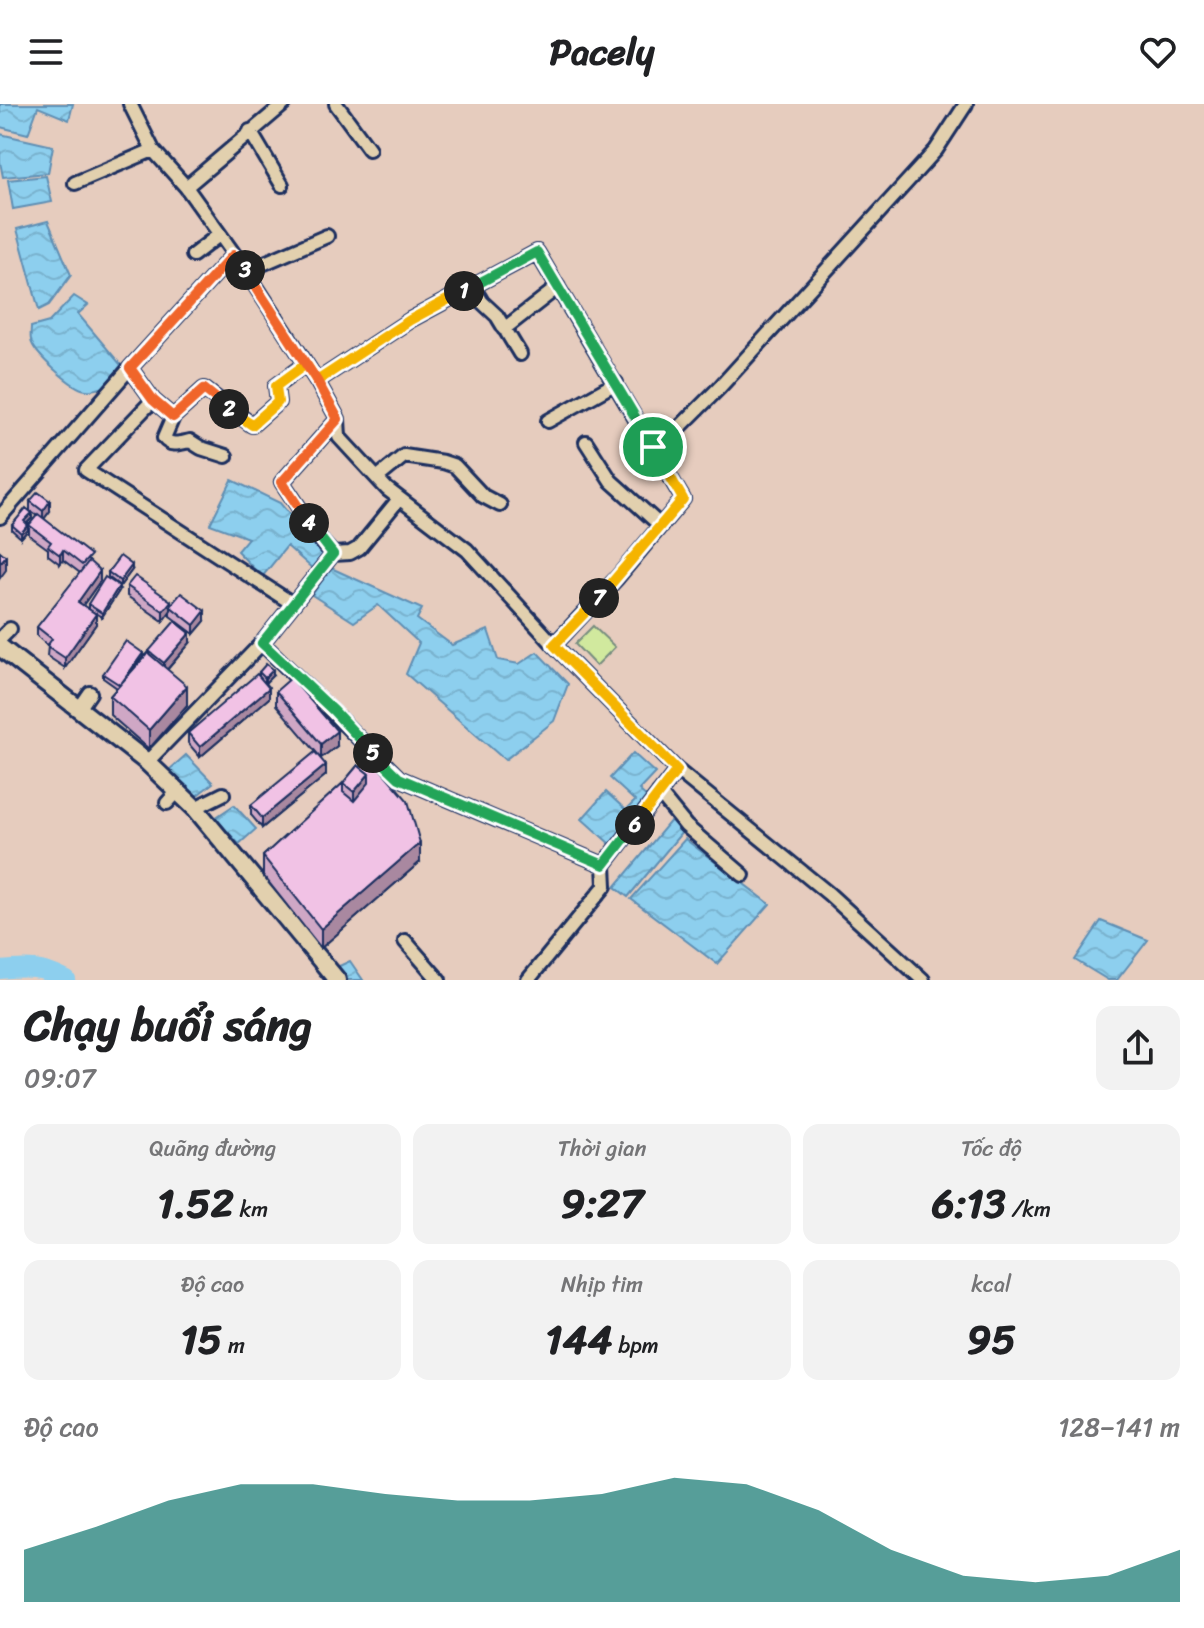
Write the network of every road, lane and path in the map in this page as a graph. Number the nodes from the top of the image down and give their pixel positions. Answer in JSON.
{"nodes":[{"id":1,"x":130,"y":104,"type":"edge"},
{"id":2,"x":284,"y":104,"type":"edge"},
{"id":3,"x":336,"y":104,"type":"edge"},
{"id":4,"x":966,"y":104,"type":"edge"},
{"id":5,"x":250,"y":131,"type":"junction"},
{"id":6,"x":369,"y":149,"type":"dead end"},
{"id":7,"x":153,"y":150,"type":"junction"},
{"id":8,"x":75,"y":183,"type":"dead end"},
{"id":9,"x":282,"y":185,"type":"dead end"},
{"id":10,"x":186,"y":187,"type":"junction"},
{"id":11,"x":219,"y":235,"type":"junction"},
{"id":12,"x":327,"y":236,"type":"dead end"},
{"id":13,"x":193,"y":255,"type":"dead end"},
{"id":14,"x":233,"y":255,"type":"junction"},
{"id":15,"x":246,"y":271,"type":"junction"},
{"id":16,"x":473,"y":287,"type":"junction"},
{"id":17,"x":558,"y":287,"type":"junction"},
{"id":18,"x":504,"y":329,"type":"junction"},
{"id":19,"x":520,"y":354,"type":"dead end"},
{"id":20,"x":306,"y":364,"type":"junction"},
{"id":21,"x":130,"y":368,"type":"junction"},
{"id":22,"x":317,"y":381,"type":"junction"},
{"id":23,"x":616,"y":383,"type":"junction"},
{"id":24,"x":153,"y":400,"type":"junction"},
{"id":25,"x":173,"y":417,"type":"junction"},
{"id":26,"x":338,"y":419,"type":"junction"},
{"id":27,"x":548,"y":421,"type":"dead end"},
{"id":28,"x":586,"y":442,"type":"dead end"},
{"id":29,"x":653,"y":447,"type":"junction"},
{"id":30,"x":226,"y":456,"type":"dead end"},
{"id":31,"x":377,"y":478,"type":"junction"},
{"id":32,"x":399,"y":499,"type":"junction"},
{"id":33,"x":500,"y":505,"type":"dead end"},
{"id":34,"x":0,"y":517,"type":"edge"},
{"id":35,"x":661,"y":526,"type":"junction"},
{"id":36,"x":333,"y":554,"type":"junction"},
{"id":37,"x":293,"y":604,"type":"junction"},
{"id":38,"x":10,"y":629,"type":"dead end"},
{"id":39,"x":0,"y":639,"type":"edge"},
{"id":40,"x":262,"y":643,"type":"junction"},
{"id":41,"x":554,"y":645,"type":"junction"},
{"id":42,"x":0,"y":647,"type":"edge"},
{"id":43,"x":90,"y":693,"type":"dead end"},
{"id":44,"x":79,"y":709,"type":"junction"},
{"id":45,"x":147,"y":762,"type":"junction"},
{"id":46,"x":677,"y":770,"type":"junction"},
{"id":47,"x":659,"y":793,"type":"junction"},
{"id":48,"x":223,"y":794,"type":"dead end"},
{"id":49,"x":195,"y":808,"type":"junction"},
{"id":50,"x":604,"y":865,"type":"junction"},
{"id":51,"x":743,"y":875,"type":"dead end"},
{"id":52,"x":405,"y":941,"type":"dead end"},
{"id":53,"x":337,"y":980,"type":"edge"},
{"id":54,"x":439,"y":980,"type":"edge"},
{"id":55,"x":528,"y":980,"type":"edge"},
{"id":56,"x":923,"y":980,"type":"edge"}],
"edges":[{"from":1,"to":7,"type":"street"},
{"from":2,"to":5,"type":"street"},
{"from":3,"to":6,"type":"street"},
{"from":4,"to":29,"type":"street"},
{"from":5,"to":9,"type":"street"},
{"from":5,"to":10,"type":"street"},
{"from":7,"to":8,"type":"street"},
{"from":7,"to":10,"type":"street"},
{"from":10,"to":11,"type":"street"},
{"from":11,"to":13,"type":"street"},
{"from":11,"to":14,"type":"street"},
{"from":12,"to":15,"type":"street"},
{"from":14,"to":15,"type":"street"},
{"from":14,"to":21,"type":"street"},
{"from":15,"to":20,"type":"street"},
{"from":16,"to":17,"type":"street"},
{"from":16,"to":18,"type":"street"},
{"from":16,"to":22,"type":"street"},
{"from":17,"to":18,"type":"street"},
{"from":17,"to":23,"type":"street"},
{"from":18,"to":19,"type":"street"},
{"from":20,"to":22,"type":"street"},
{"from":20,"to":25,"type":"street"},
{"from":21,"to":24,"type":"street"},
{"from":21,"to":34,"type":"street"},
{"from":22,"to":26,"type":"street"},
{"from":23,"to":27,"type":"street"},
{"from":23,"to":29,"type":"street"},
{"from":24,"to":25,"type":"street"},
{"from":24,"to":37,"type":"street"},
{"from":25,"to":30,"type":"street"},
{"from":26,"to":31,"type":"street"},
{"from":26,"to":36,"type":"street"},
{"from":28,"to":35,"type":"street"},
{"from":29,"to":35,"type":"street"},
{"from":31,"to":32,"type":"street"},
{"from":31,"to":33,"type":"street"},
{"from":32,"to":36,"type":"street"},
{"from":32,"to":41,"type":"street"},
{"from":35,"to":41,"type":"street"},
{"from":36,"to":37,"type":"street"},
{"from":37,"to":40,"type":"street"},
{"from":38,"to":39,"type":"street"},
{"from":40,"to":45,"type":"street"},
{"from":40,"to":50,"type":"street"},
{"from":41,"to":46,"type":"street"},
{"from":42,"to":44,"type":"main road"},
{"from":43,"to":44,"type":"street"},
{"from":44,"to":45,"type":"main road"},
{"from":45,"to":49,"type":"main road"},
{"from":46,"to":47,"type":"street"},
{"from":46,"to":56,"type":"street"},
{"from":47,"to":50,"type":"street"},
{"from":47,"to":51,"type":"street"},
{"from":48,"to":49,"type":"street"},
{"from":49,"to":53,"type":"main road"},
{"from":50,"to":55,"type":"street"},
{"from":52,"to":54,"type":"street"}]}
